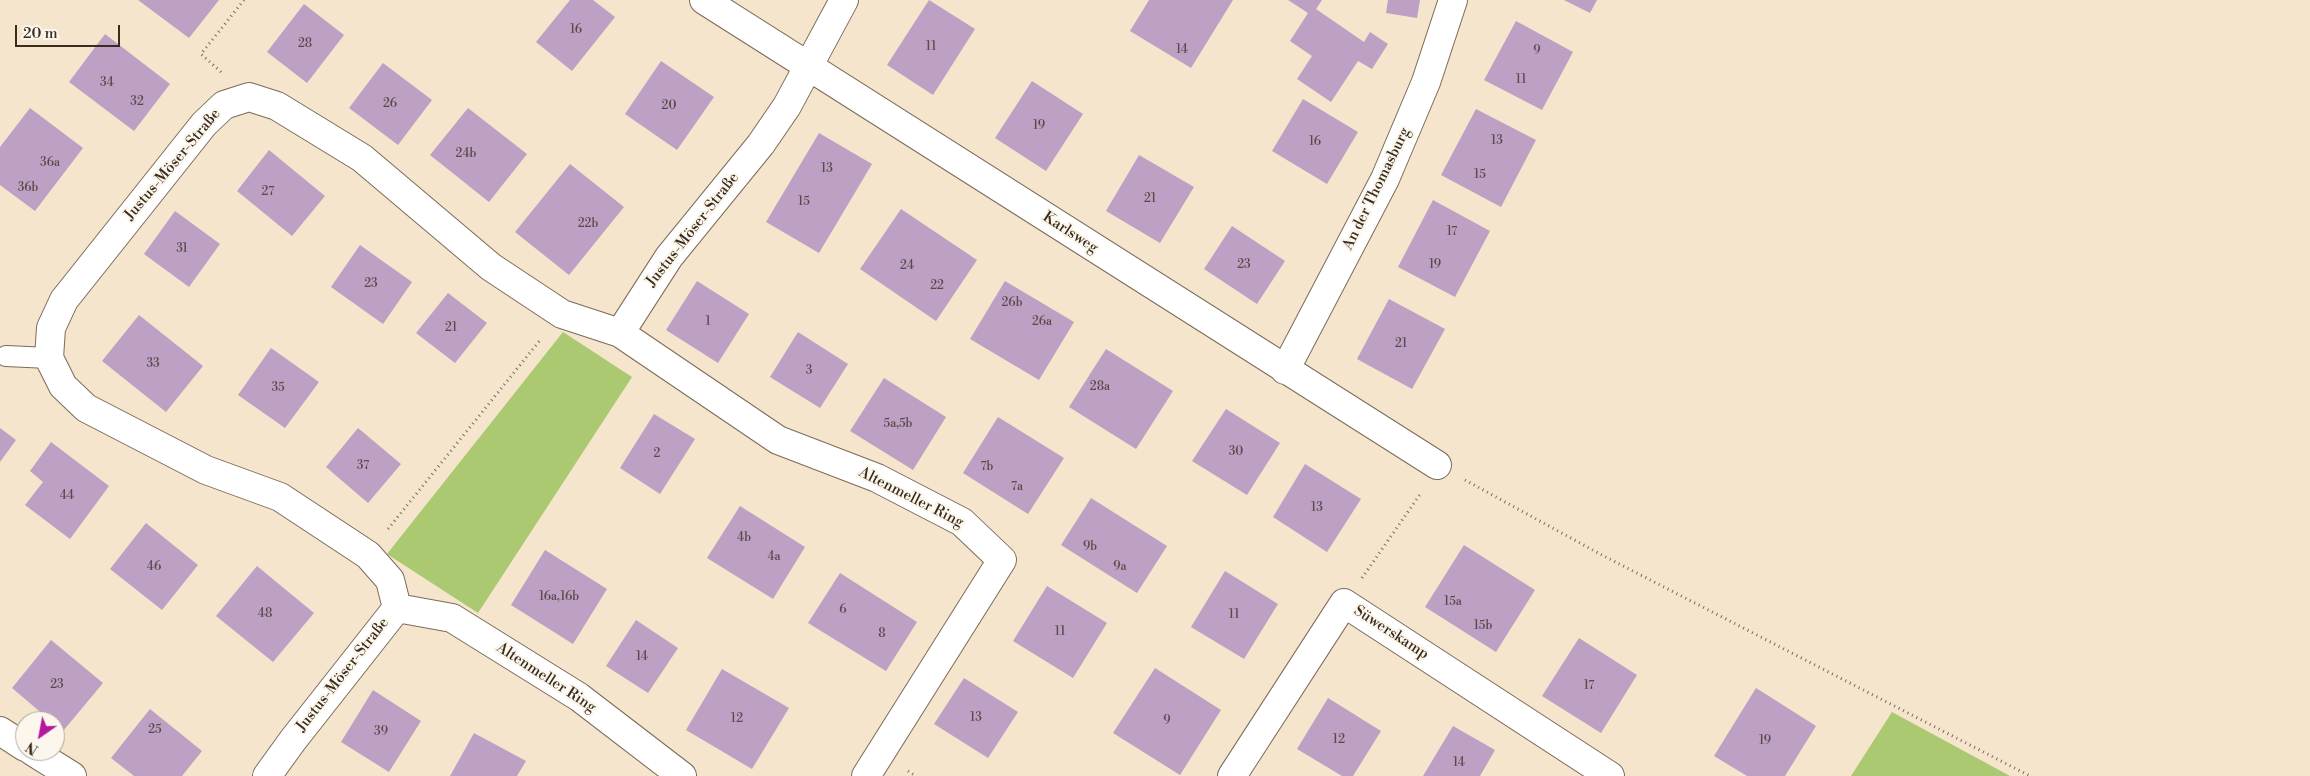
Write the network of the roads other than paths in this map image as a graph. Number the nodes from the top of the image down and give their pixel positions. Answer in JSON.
{"nodes":[{"id":1,"x":704,"y":0,"type":"edge"},
{"id":2,"x":844,"y":0,"type":"edge"},
{"id":3,"x":1453,"y":0,"type":"edge"},
{"id":4,"x":809,"y":66,"type":"junction"},
{"id":5,"x":620,"y":333,"type":"junction"},
{"id":6,"x":6,"y":356,"type":"dead end"},
{"id":7,"x":50,"y":358,"type":"junction"},
{"id":8,"x":1285,"y":370,"type":"junction"},
{"id":9,"x":1437,"y":465,"type":"road end"},
{"id":10,"x":397,"y":608,"type":"junction"},
{"id":11,"x":0,"y":731,"type":"edge"},
{"id":12,"x":15,"y":741,"type":"edge"},
{"id":13,"x":48,"y":761,"type":"edge"},
{"id":14,"x":72,"y":776,"type":"edge"},
{"id":15,"x":267,"y":776,"type":"edge"},
{"id":16,"x":682,"y":776,"type":"edge"},
{"id":17,"x":866,"y":776,"type":"edge"},
{"id":18,"x":1232,"y":776,"type":"edge"},
{"id":19,"x":1610,"y":776,"type":"edge"}],
"edges":[{"from":1,"to":4,"type":"street","name":"Karlsweg"},
{"from":2,"to":4,"type":"street","name":"Justus-Möser-Straße"},
{"from":3,"to":8,"type":"street","name":"An der Thomasburg"},
{"from":4,"to":5,"type":"street","name":"Justus-Möser-Straße"},
{"from":4,"to":8,"type":"street","name":"Karlsweg"},
{"from":5,"to":7,"type":"street","name":"Justus-Möser-Straße"},
{"from":5,"to":17,"type":"street","name":"Altenmeller Ring"},
{"from":6,"to":7,"type":"lane"},
{"from":7,"to":10,"type":"street","name":"Justus-Möser-Straße"},
{"from":8,"to":9,"type":"street","name":"Karlsweg"},
{"from":10,"to":15,"type":"street","name":"Justus-Möser-Straße"},
{"from":10,"to":16,"type":"street","name":"Altenmeller Ring"},
{"from":11,"to":12,"type":"street"},
{"from":13,"to":14,"type":"street"},
{"from":18,"to":19,"type":"street","name":"Süwerskamp"}]}
